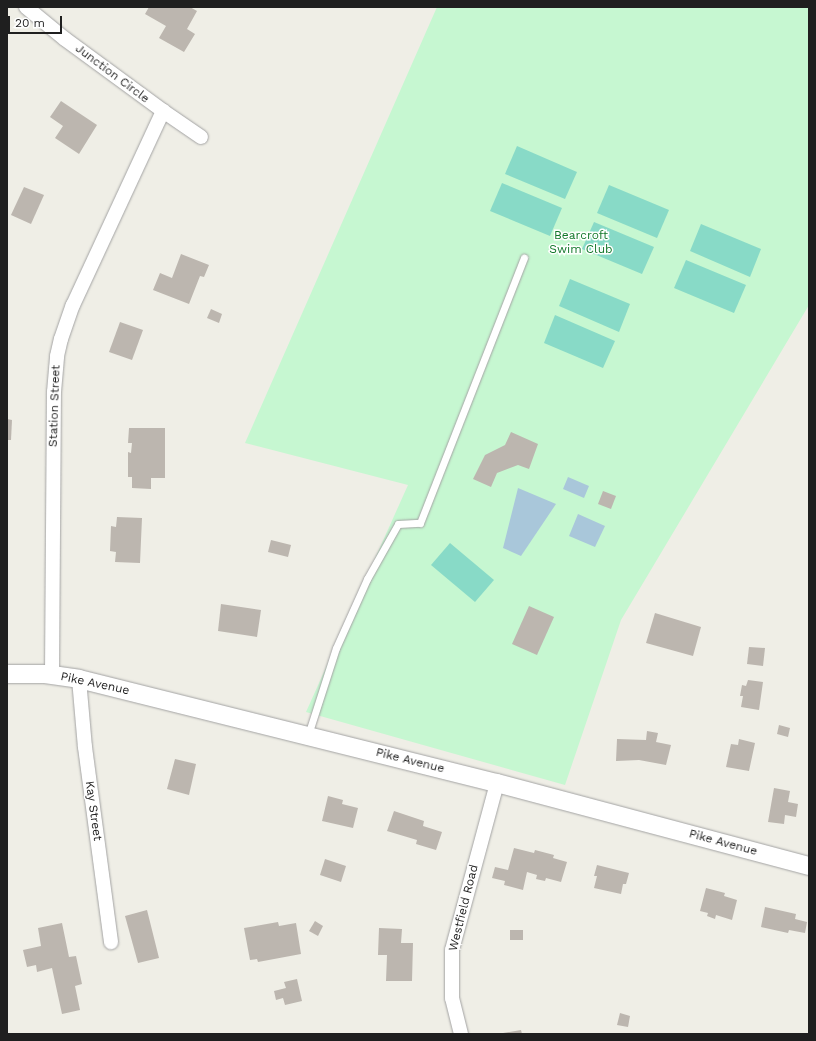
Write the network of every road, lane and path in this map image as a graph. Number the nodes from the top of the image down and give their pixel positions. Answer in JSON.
{"nodes":[{"id":1,"x":26,"y":7,"type":"edge"},
{"id":2,"x":163,"y":111,"type":"junction"},
{"id":3,"x":201,"y":137,"type":"dead end"},
{"id":4,"x":524,"y":258,"type":"dead end"},
{"id":5,"x":7,"y":674,"type":"edge"},
{"id":6,"x":52,"y":675,"type":"junction"},
{"id":7,"x":79,"y":679,"type":"junction"},
{"id":8,"x":308,"y":736,"type":"junction"},
{"id":9,"x":497,"y":783,"type":"junction"},
{"id":10,"x":809,"y":866,"type":"edge"},
{"id":11,"x":111,"y":942,"type":"dead end"},
{"id":12,"x":461,"y":1034,"type":"edge"}],
"edges":[{"from":1,"to":2,"type":"street","name":"Junction Circle"},
{"from":2,"to":3,"type":"street","name":"Junction Circle"},
{"from":2,"to":6,"type":"street","name":"Station Street"},
{"from":4,"to":8,"type":"lane"},
{"from":5,"to":6,"type":"street","name":"Pike Avenue"},
{"from":6,"to":7,"type":"street","name":"Pike Avenue"},
{"from":7,"to":8,"type":"street","name":"Pike Avenue"},
{"from":7,"to":11,"type":"street","name":"Kay Street"},
{"from":8,"to":9,"type":"street","name":"Pike Avenue"},
{"from":9,"to":10,"type":"street","name":"Pike Avenue"},
{"from":9,"to":12,"type":"street","name":"Westfield Road"}]}
